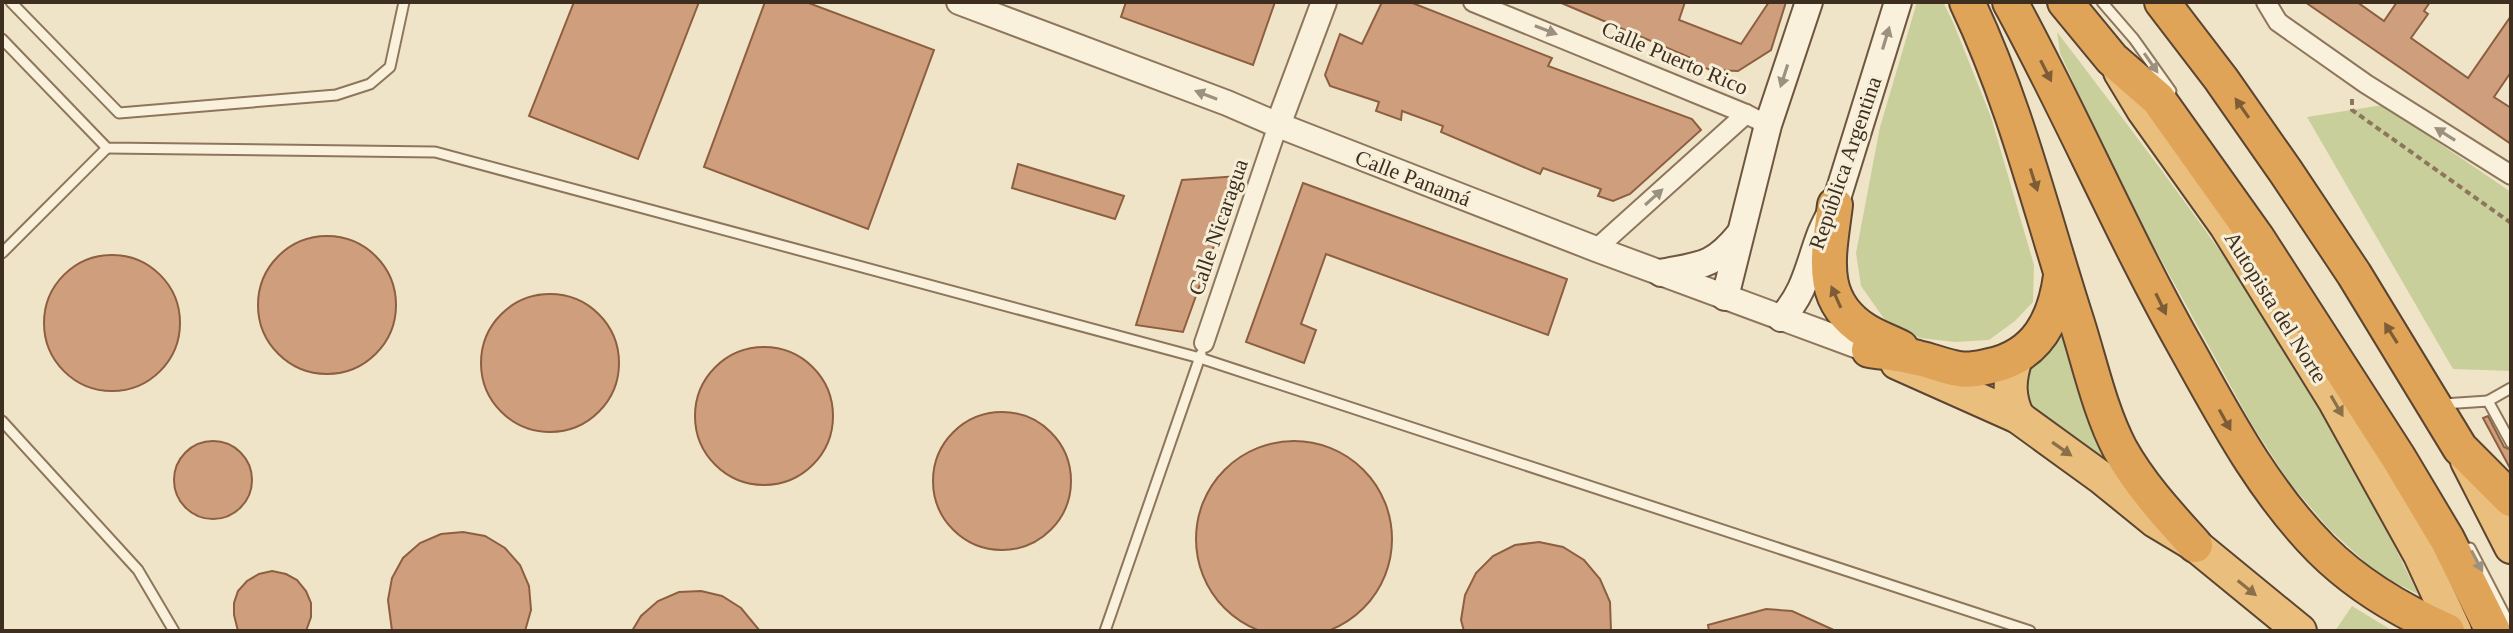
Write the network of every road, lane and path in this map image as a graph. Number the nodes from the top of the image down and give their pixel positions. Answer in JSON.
{"nodes":[{"id":1,"x":11,"y":2,"type":"edge"},
{"id":2,"x":404,"y":2,"type":"edge"},
{"id":3,"x":959,"y":2,"type":"edge"},
{"id":4,"x":1324,"y":2,"type":"edge"},
{"id":5,"x":1473,"y":2,"type":"edge"},
{"id":6,"x":1809,"y":2,"type":"edge"},
{"id":7,"x":1898,"y":2,"type":"edge"},
{"id":8,"x":1967,"y":2,"type":"edge"},
{"id":9,"x":2010,"y":2,"type":"edge"},
{"id":10,"x":2065,"y":2,"type":"edge"},
{"id":11,"x":2102,"y":2,"type":"edge"},
{"id":12,"x":2266,"y":2,"type":"edge"},
{"id":13,"x":2174,"y":9,"type":"edge"},
{"id":14,"x":2,"y":39,"type":"edge"},
{"id":15,"x":2112,"y":59,"type":"junction"},
{"id":16,"x":2352,"y":87,"type":"dead end"},
{"id":17,"x":2179,"y":103,"type":"dead end"},
{"id":18,"x":1757,"y":120,"type":"junction"},
{"id":19,"x":1278,"y":125,"type":"junction"},
{"id":20,"x":107,"y":148,"type":"junction"},
{"id":21,"x":2511,"y":175,"type":"edge"},
{"id":22,"x":1835,"y":205,"type":"junction"},
{"id":23,"x":2511,"y":223,"type":"edge"},
{"id":24,"x":1741,"y":232,"type":"junction"},
{"id":25,"x":1596,"y":249,"type":"junction"},
{"id":26,"x":2,"y":253,"type":"edge"},
{"id":27,"x":1661,"y":273,"type":"junction"},
{"id":28,"x":2061,"y":276,"type":"junction"},
{"id":29,"x":1725,"y":297,"type":"junction"},
{"id":30,"x":1781,"y":318,"type":"junction"},
{"id":31,"x":1869,"y":350,"type":"junction"},
{"id":32,"x":1202,"y":351,"type":"junction"},
{"id":33,"x":1919,"y":358,"type":"junction"},
{"id":34,"x":2016,"y":358,"type":"junction"},
{"id":35,"x":2511,"y":388,"type":"edge"},
{"id":36,"x":2488,"y":401,"type":"junction"},
{"id":37,"x":2435,"y":405,"type":"junction"},
{"id":38,"x":2018,"y":417,"type":"junction"},
{"id":39,"x":2,"y":421,"type":"edge"},
{"id":40,"x":2511,"y":443,"type":"edge"},
{"id":41,"x":2460,"y":448,"type":"junction"},
{"id":42,"x":2511,"y":499,"type":"edge"},
{"id":43,"x":2462,"y":533,"type":"dead end"},
{"id":44,"x":2195,"y":545,"type":"junction"},
{"id":45,"x":2511,"y":547,"type":"edge"},
{"id":46,"x":2511,"y":627,"type":"edge"},
{"id":47,"x":174,"y":631,"type":"edge"},
{"id":48,"x":1105,"y":631,"type":"edge"},
{"id":49,"x":2030,"y":631,"type":"edge"},
{"id":50,"x":2300,"y":631,"type":"edge"},
{"id":51,"x":2447,"y":631,"type":"edge"},
{"id":52,"x":2455,"y":631,"type":"edge"},
{"id":53,"x":2493,"y":631,"type":"edge"}],
"edges":[{"from":1,"to":2,"type":"lane"},
{"from":19,"to":3,"type":"street","name":"Calle Panamá","one_way":true},
{"from":4,"to":19,"type":"street"},
{"from":5,"to":18,"type":"street","name":"Calle Puerto Rico","one_way":true},
{"from":6,"to":18,"type":"main road","one_way":true},
{"from":22,"to":7,"type":"main road","name":"República Argentina","one_way":true},
{"from":8,"to":28,"type":"highway","one_way":true},
{"from":9,"to":51,"type":"highway","one_way":true},
{"from":10,"to":15,"type":"highway","name":"Autopista del Norte"},
{"from":11,"to":17,"type":"lane","one_way":true},
{"from":21,"to":12,"type":"street","one_way":true},
{"from":37,"to":13,"type":"highway","one_way":true},
{"from":14,"to":20,"type":"lane"},
{"from":15,"to":52,"type":"highway","name":"Autopista del Norte","one_way":true},
{"from":15,"to":53,"type":"highway"},
{"from":16,"to":23,"type":"path"},
{"from":18,"to":24,"type":"main road"},
{"from":25,"to":18,"type":"street","one_way":true},
{"from":19,"to":25,"type":"street","name":"Calle Panamá"},
{"from":19,"to":32,"type":"street","name":"Calle Nicaragua"},
{"from":20,"to":26,"type":"lane"},
{"from":20,"to":32,"type":"lane"},
{"from":22,"to":30,"type":"main road","name":"República Argentina"},
{"from":33,"to":22,"type":"highway","one_way":true},
{"from":24,"to":27,"type":"main road"},
{"from":24,"to":29,"type":"main road"},
{"from":25,"to":27,"type":"street","name":"Calle Panamá"},
{"from":27,"to":29,"type":"street","name":"Calle Panamá"},
{"from":28,"to":34,"type":"highway"},
{"from":28,"to":44,"type":"highway"},
{"from":29,"to":30,"type":"street","name":"Calle Panamá"},
{"from":30,"to":31,"type":"street","name":"Calle Panamá"},
{"from":31,"to":33,"type":"highway"},
{"from":31,"to":38,"type":"highway"},
{"from":32,"to":48,"type":"lane"},
{"from":32,"to":49,"type":"lane"},
{"from":33,"to":34,"type":"highway"},
{"from":34,"to":38,"type":"highway"},
{"from":35,"to":36,"type":"lane"},
{"from":36,"to":37,"type":"lane"},
{"from":36,"to":40,"type":"lane"},
{"from":37,"to":41,"type":"highway"},
{"from":38,"to":44,"type":"highway","one_way":true},
{"from":39,"to":47,"type":"lane"},
{"from":41,"to":42,"type":"highway"},
{"from":41,"to":45,"type":"highway"},
{"from":43,"to":46,"type":"lane","one_way":true},
{"from":44,"to":50,"type":"highway","one_way":true}]}
